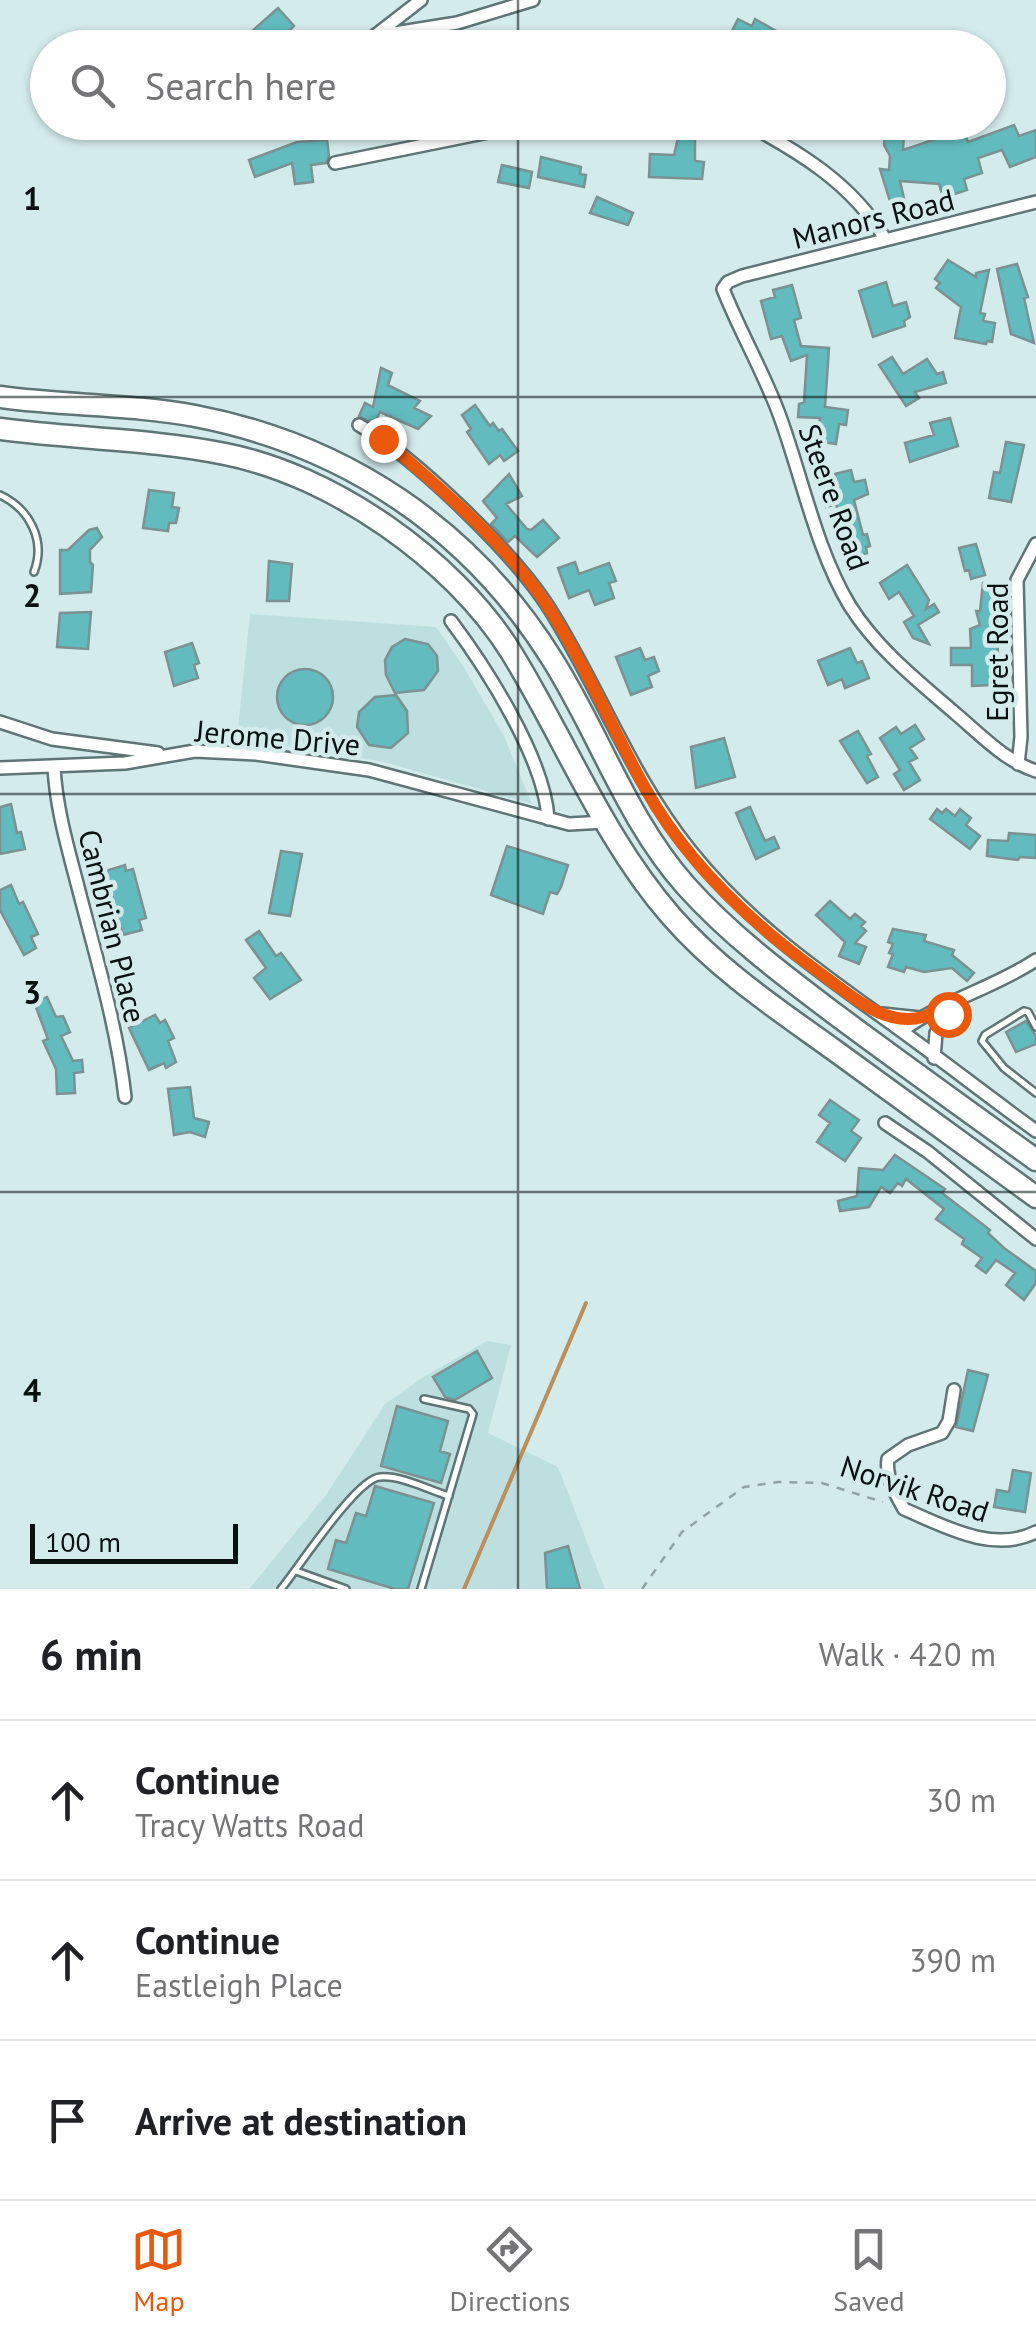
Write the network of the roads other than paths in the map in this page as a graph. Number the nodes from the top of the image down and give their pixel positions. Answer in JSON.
{"nodes":[{"id":1,"x":421,"y":0,"type":"edge"},
{"id":2,"x":532,"y":0,"type":"edge"},
{"id":3,"x":384,"y":30,"type":"edge"},
{"id":4,"x":413,"y":30,"type":"edge"},
{"id":5,"x":454,"y":140,"type":"edge"},
{"id":6,"x":772,"y":140,"type":"edge"},
{"id":7,"x":335,"y":162,"type":"dead end"},
{"id":8,"x":1036,"y":202,"type":"edge"},
{"id":9,"x":885,"y":239,"type":"junction"},
{"id":10,"x":724,"y":286,"type":"joint"},
{"id":11,"x":0,"y":397,"type":"edge"},
{"id":12,"x":359,"y":425,"type":"dead end"},
{"id":13,"x":0,"y":429,"type":"edge"},
{"id":14,"x":0,"y":495,"type":"edge"},
{"id":15,"x":1036,"y":544,"type":"edge"},
{"id":16,"x":34,"y":572,"type":"dead end"},
{"id":17,"x":451,"y":621,"type":"dead end"},
{"id":18,"x":0,"y":722,"type":"edge"},
{"id":19,"x":167,"y":754,"type":"junction"},
{"id":20,"x":1018,"y":764,"type":"junction"},
{"id":21,"x":54,"y":767,"type":"junction"},
{"id":22,"x":0,"y":768,"type":"edge"},
{"id":23,"x":1036,"y":771,"type":"edge"},
{"id":24,"x":548,"y":819,"type":"junction"},
{"id":25,"x":605,"y":822,"type":"junction"},
{"id":26,"x":1036,"y":960,"type":"edge"},
{"id":27,"x":958,"y":1002,"type":"junction"},
{"id":28,"x":877,"y":1014,"type":"junction"},
{"id":29,"x":920,"y":1018,"type":"junction"},
{"id":30,"x":1036,"y":1027,"type":"edge"},
{"id":31,"x":902,"y":1031,"type":"junction"},
{"id":32,"x":934,"y":1058,"type":"junction"},
{"id":33,"x":1036,"y":1093,"type":"edge"},
{"id":34,"x":125,"y":1098,"type":"dead end"},
{"id":35,"x":885,"y":1124,"type":"dead end"},
{"id":36,"x":1036,"y":1130,"type":"edge"},
{"id":37,"x":1036,"y":1160,"type":"edge"},
{"id":38,"x":1036,"y":1197,"type":"edge"},
{"id":39,"x":1036,"y":1239,"type":"edge"},
{"id":40,"x":954,"y":1390,"type":"dead end"},
{"id":41,"x":424,"y":1399,"type":"dead end"},
{"id":42,"x":449,"y":1496,"type":"junction"},
{"id":43,"x":1036,"y":1532,"type":"edge"},
{"id":44,"x":296,"y":1571,"type":"junction"},
{"id":45,"x":281,"y":1589,"type":"edge"},
{"id":46,"x":346,"y":1589,"type":"edge"},
{"id":47,"x":420,"y":1589,"type":"edge"}],
"edges":[{"from":1,"to":3,"type":"street"},
{"from":2,"to":4,"type":"street"},
{"from":5,"to":7,"type":"street"},
{"from":6,"to":9,"type":"street"},
{"from":8,"to":9,"type":"street","name":"Manors Road"},
{"from":9,"to":10,"type":"street","name":"Manors Road"},
{"from":10,"to":20,"type":"street","name":"Steere Road"},
{"from":11,"to":37,"type":"highway"},
{"from":12,"to":28,"type":"street"},
{"from":13,"to":25,"type":"highway"},
{"from":14,"to":16,"type":"lane"},
{"from":15,"to":20,"type":"street","name":"Egret Road"},
{"from":17,"to":24,"type":"street"},
{"from":18,"to":19,"type":"street"},
{"from":19,"to":21,"type":"street","name":"Jerome Drive"},
{"from":19,"to":24,"type":"street","name":"Jerome Drive"},
{"from":20,"to":23,"type":"street","name":"Steere Road"},
{"from":21,"to":22,"type":"street","name":"Jerome Drive"},
{"from":21,"to":34,"type":"street","name":"Cambrian Place"},
{"from":24,"to":25,"type":"street","name":"Jerome Drive"},
{"from":25,"to":38,"type":"highway"},
{"from":26,"to":27,"type":"street"},
{"from":27,"to":29,"type":"street"},
{"from":27,"to":32,"type":"street"},
{"from":28,"to":29,"type":"street"},
{"from":28,"to":31,"type":"street"},
{"from":29,"to":31,"type":"street"},
{"from":30,"to":33,"type":"lane"},
{"from":31,"to":32,"type":"street"},
{"from":32,"to":36,"type":"street"},
{"from":35,"to":39,"type":"street"},
{"from":40,"to":43,"type":"street","name":"Norvik Road"},
{"from":41,"to":42,"type":"lane"},
{"from":42,"to":44,"type":"lane"},
{"from":42,"to":47,"type":"lane"},
{"from":44,"to":45,"type":"lane"},
{"from":44,"to":46,"type":"lane"}]}
